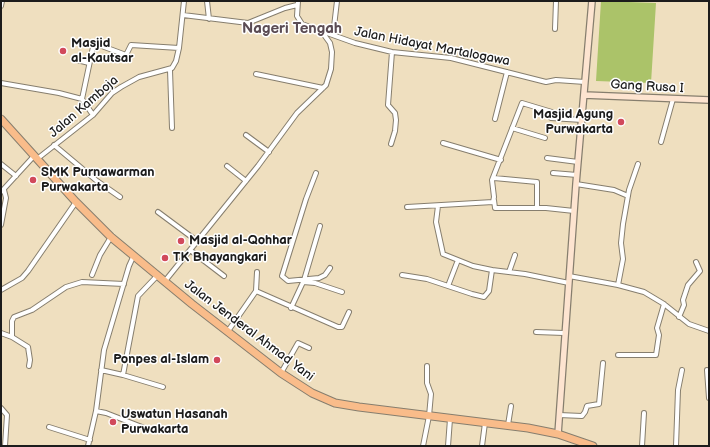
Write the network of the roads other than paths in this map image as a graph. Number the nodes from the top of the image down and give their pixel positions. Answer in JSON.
{"nodes":[{"id":1,"x":2,"y":1,"type":"edge"},
{"id":2,"x":184,"y":1,"type":"edge"},
{"id":3,"x":207,"y":1,"type":"edge"},
{"id":4,"x":337,"y":1,"type":"edge"},
{"id":5,"x":556,"y":1,"type":"edge"},
{"id":6,"x":592,"y":1,"type":"edge"},
{"id":7,"x":297,"y":3,"type":"edge"},
{"id":8,"x":1,"y":6,"type":"edge"},
{"id":9,"x":183,"y":15,"type":"junction"},
{"id":10,"x":209,"y":19,"type":"junction"},
{"id":11,"x":555,"y":29,"type":"dead end"},
{"id":12,"x":322,"y":32,"type":"junction"},
{"id":13,"x":332,"y":35,"type":"junction"},
{"id":14,"x":178,"y":48,"type":"junction"},
{"id":15,"x":392,"y":52,"type":"junction"},
{"id":16,"x":73,"y":59,"type":"dead end"},
{"id":17,"x":88,"y":64,"type":"junction"},
{"id":18,"x":170,"y":70,"type":"junction"},
{"id":19,"x":506,"y":72,"type":"junction"},
{"id":20,"x":256,"y":74,"type":"dead end"},
{"id":21,"x":585,"y":82,"type":"junction"},
{"id":22,"x":1,"y":83,"type":"edge"},
{"id":23,"x":323,"y":88,"type":"junction"},
{"id":24,"x":584,"y":95,"type":"junction"},
{"id":25,"x":82,"y":99,"type":"junction"},
{"id":26,"x":673,"y":99,"type":"junction"},
{"id":27,"x":709,"y":100,"type":"edge"},
{"id":28,"x":93,"y":115,"type":"junction"},
{"id":29,"x":1,"y":119,"type":"edge"},
{"id":30,"x":495,"y":119,"type":"dead end"},
{"id":31,"x":582,"y":120,"type":"junction"},
{"id":32,"x":172,"y":128,"type":"dead end"},
{"id":33,"x":512,"y":128,"type":"junction"},
{"id":34,"x":246,"y":135,"type":"dead end"},
{"id":35,"x":546,"y":138,"type":"dead end"},
{"id":36,"x":661,"y":142,"type":"dead end"},
{"id":37,"x":443,"y":143,"type":"dead end"},
{"id":38,"x":391,"y":144,"type":"dead end"},
{"id":39,"x":54,"y":146,"type":"junction"},
{"id":40,"x":269,"y":152,"type":"junction"},
{"id":41,"x":36,"y":157,"type":"junction"},
{"id":42,"x":547,"y":158,"type":"dead end"},
{"id":43,"x":501,"y":160,"type":"junction"},
{"id":44,"x":578,"y":162,"type":"junction"},
{"id":45,"x":1,"y":164,"type":"edge"},
{"id":46,"x":638,"y":164,"type":"dead end"},
{"id":47,"x":227,"y":166,"type":"dead end"},
{"id":48,"x":316,"y":173,"type":"dead end"},
{"id":49,"x":553,"y":173,"type":"dead end"},
{"id":50,"x":576,"y":175,"type":"junction"},
{"id":51,"x":16,"y":176,"type":"junction"},
{"id":52,"x":494,"y":178,"type":"junction"},
{"id":53,"x":246,"y":181,"type":"junction"},
{"id":54,"x":576,"y":184,"type":"junction"},
{"id":55,"x":3,"y":191,"type":"edge"},
{"id":56,"x":628,"y":196,"type":"junction"},
{"id":57,"x":120,"y":197,"type":"dead end"},
{"id":58,"x":494,"y":200,"type":"junction"},
{"id":59,"x":76,"y":202,"type":"junction"},
{"id":60,"x":438,"y":206,"type":"junction"},
{"id":61,"x":407,"y":207,"type":"dead end"},
{"id":62,"x":537,"y":208,"type":"junction"},
{"id":63,"x":574,"y":211,"type":"junction"},
{"id":64,"x":158,"y":212,"type":"dead end"},
{"id":65,"x":1,"y":225,"type":"edge"},
{"id":66,"x":320,"y":226,"type":"dead end"},
{"id":67,"x":111,"y":237,"type":"junction"},
{"id":68,"x":197,"y":241,"type":"junction"},
{"id":69,"x":190,"y":250,"type":"junction"},
{"id":70,"x":134,"y":255,"type":"junction"},
{"id":71,"x":515,"y":255,"type":"dead end"},
{"id":72,"x":458,"y":260,"type":"junction"},
{"id":73,"x":696,"y":262,"type":"dead end"},
{"id":74,"x":330,"y":268,"type":"dead end"},
{"id":75,"x":492,"y":270,"type":"junction"},
{"id":76,"x":256,"y":272,"type":"dead end"},
{"id":77,"x":509,"y":272,"type":"junction"},
{"id":78,"x":402,"y":274,"type":"dead end"},
{"id":79,"x":92,"y":275,"type":"dead end"},
{"id":80,"x":157,"y":276,"type":"junction"},
{"id":81,"x":224,"y":276,"type":"dead end"},
{"id":82,"x":569,"y":276,"type":"junction"},
{"id":83,"x":166,"y":279,"type":"junction"},
{"id":84,"x":303,"y":281,"type":"junction"},
{"id":85,"x":569,"y":283,"type":"junction"},
{"id":86,"x":124,"y":284,"type":"junction"},
{"id":87,"x":618,"y":285,"type":"junction"},
{"id":88,"x":448,"y":286,"type":"junction"},
{"id":89,"x":1,"y":290,"type":"edge"},
{"id":90,"x":256,"y":291,"type":"junction"},
{"id":91,"x":342,"y":292,"type":"dead end"},
{"id":92,"x":664,"y":304,"type":"junction"},
{"id":93,"x":291,"y":308,"type":"junction"},
{"id":94,"x":349,"y":312,"type":"dead end"},
{"id":95,"x":679,"y":317,"type":"junction"},
{"id":96,"x":228,"y":331,"type":"junction"},
{"id":97,"x":709,"y":331,"type":"edge"},
{"id":98,"x":536,"y":332,"type":"dead end"},
{"id":99,"x":1,"y":333,"type":"edge"},
{"id":100,"x":564,"y":333,"type":"junction"},
{"id":101,"x":12,"y":337,"type":"junction"},
{"id":102,"x":309,"y":348,"type":"dead end"},
{"id":103,"x":618,"y":355,"type":"dead end"},
{"id":104,"x":603,"y":363,"type":"dead end"},
{"id":105,"x":29,"y":366,"type":"dead end"},
{"id":106,"x":427,"y":366,"type":"dead end"},
{"id":107,"x":101,"y":370,"type":"junction"},
{"id":108,"x":682,"y":370,"type":"dead end"},
{"id":109,"x":707,"y":370,"type":"dead end"},
{"id":110,"x":281,"y":373,"type":"junction"},
{"id":111,"x":123,"y":375,"type":"junction"},
{"id":112,"x":163,"y":386,"type":"dead end"},
{"id":113,"x":709,"y":398,"type":"edge"},
{"id":114,"x":511,"y":406,"type":"dead end"},
{"id":115,"x":1,"y":408,"type":"edge"},
{"id":116,"x":96,"y":411,"type":"junction"},
{"id":117,"x":644,"y":412,"type":"dead end"},
{"id":118,"x":559,"y":415,"type":"junction"},
{"id":119,"x":429,"y":416,"type":"junction"},
{"id":120,"x":450,"y":419,"type":"junction"},
{"id":121,"x":484,"y":423,"type":"junction"},
{"id":122,"x":508,"y":425,"type":"junction"},
{"id":123,"x":49,"y":427,"type":"dead end"},
{"id":124,"x":142,"y":427,"type":"dead end"},
{"id":125,"x":558,"y":434,"type":"junction"},
{"id":126,"x":90,"y":440,"type":"junction"},
{"id":127,"x":5,"y":446,"type":"edge"},
{"id":128,"x":88,"y":446,"type":"edge"},
{"id":129,"x":423,"y":446,"type":"edge"},
{"id":130,"x":448,"y":446,"type":"edge"},
{"id":131,"x":482,"y":446,"type":"edge"},
{"id":132,"x":593,"y":446,"type":"edge"},
{"id":133,"x":642,"y":446,"type":"edge"},
{"id":134,"x":676,"y":446,"type":"edge"}],
"edges":[{"from":1,"to":8,"type":"street"},
{"from":2,"to":9,"type":"street"},
{"from":3,"to":10,"type":"street"},
{"from":4,"to":13,"type":"street"},
{"from":5,"to":11,"type":"street"},
{"from":6,"to":21,"type":"street"},
{"from":7,"to":10,"type":"street"},
{"from":7,"to":12,"type":"street","name":"Jalan Hidayat Martalogawa"},
{"from":9,"to":10,"type":"street"},
{"from":9,"to":14,"type":"street"},
{"from":12,"to":13,"type":"street","name":"Jalan Hidayat Martalogawa"},
{"from":12,"to":23,"type":"street"},
{"from":13,"to":15,"type":"street","name":"Jalan Hidayat Martalogawa"},
{"from":14,"to":17,"type":"street"},
{"from":14,"to":18,"type":"street"},
{"from":15,"to":19,"type":"street","name":"Jalan Hidayat Martalogawa"},
{"from":15,"to":38,"type":"street"},
{"from":16,"to":17,"type":"street"},
{"from":17,"to":25,"type":"street"},
{"from":18,"to":28,"type":"street","name":"Jalan Kamboja"},
{"from":18,"to":32,"type":"street"},
{"from":19,"to":21,"type":"street","name":"Jalan Hidayat Martalogawa"},
{"from":19,"to":30,"type":"street"},
{"from":20,"to":23,"type":"street"},
{"from":21,"to":24,"type":"street"},
{"from":22,"to":25,"type":"street"},
{"from":23,"to":40,"type":"street"},
{"from":24,"to":26,"type":"street","name":"Gang Rusa I"},
{"from":24,"to":31,"type":"street"},
{"from":25,"to":28,"type":"street"},
{"from":26,"to":27,"type":"street","name":"Gang Rusa I"},
{"from":26,"to":36,"type":"street"},
{"from":28,"to":39,"type":"street","name":"Jalan Kamboja"},
{"from":29,"to":41,"type":"highway","name":"Jalan Jenderal Ahmad Yani"},
{"from":31,"to":33,"type":"street"},
{"from":31,"to":44,"type":"street"},
{"from":33,"to":35,"type":"street"},
{"from":33,"to":43,"type":"street"},
{"from":34,"to":40,"type":"street"},
{"from":37,"to":43,"type":"street"},
{"from":39,"to":41,"type":"street","name":"Jalan Kamboja"},
{"from":39,"to":57,"type":"street"},
{"from":40,"to":53,"type":"street"},
{"from":41,"to":51,"type":"street","name":"Jalan Kamboja"},
{"from":41,"to":59,"type":"highway","name":"Jalan Jenderal Ahmad Yani"},
{"from":42,"to":44,"type":"street"},
{"from":43,"to":52,"type":"street"},
{"from":44,"to":50,"type":"street"},
{"from":45,"to":51,"type":"street"},
{"from":46,"to":56,"type":"street"},
{"from":47,"to":53,"type":"street"},
{"from":48,"to":84,"type":"street"},
{"from":49,"to":50,"type":"street"},
{"from":50,"to":54,"type":"street"},
{"from":51,"to":55,"type":"street","name":"Jalan Kamboja"},
{"from":52,"to":58,"type":"street"},
{"from":52,"to":62,"type":"street"},
{"from":53,"to":68,"type":"street"},
{"from":54,"to":56,"type":"street"},
{"from":54,"to":63,"type":"street"},
{"from":55,"to":65,"type":"street"},
{"from":56,"to":87,"type":"street"},
{"from":58,"to":60,"type":"street"},
{"from":58,"to":62,"type":"street"},
{"from":59,"to":67,"type":"highway","name":"Jalan Jenderal Ahmad Yani"},
{"from":59,"to":89,"type":"street"},
{"from":60,"to":61,"type":"street"},
{"from":60,"to":72,"type":"street"},
{"from":62,"to":63,"type":"street"},
{"from":63,"to":82,"type":"street"},
{"from":64,"to":68,"type":"street"},
{"from":66,"to":84,"type":"street"},
{"from":67,"to":70,"type":"highway","name":"Jalan Jenderal Ahmad Yani"},
{"from":67,"to":79,"type":"street"},
{"from":68,"to":69,"type":"street"},
{"from":69,"to":81,"type":"street"},
{"from":69,"to":83,"type":"street"},
{"from":70,"to":80,"type":"highway","name":"Jalan Jenderal Ahmad Yani"},
{"from":70,"to":86,"type":"street"},
{"from":71,"to":77,"type":"street"},
{"from":72,"to":75,"type":"street"},
{"from":72,"to":88,"type":"street"},
{"from":73,"to":95,"type":"street"},
{"from":74,"to":84,"type":"street"},
{"from":75,"to":77,"type":"street"},
{"from":75,"to":88,"type":"street"},
{"from":76,"to":90,"type":"street"},
{"from":77,"to":85,"type":"street"},
{"from":78,"to":88,"type":"street"},
{"from":80,"to":83,"type":"highway","name":"Jalan Jenderal Ahmad Yani"},
{"from":80,"to":111,"type":"street"},
{"from":82,"to":85,"type":"street"},
{"from":82,"to":87,"type":"street"},
{"from":83,"to":96,"type":"highway","name":"Jalan Jenderal Ahmad Yani"},
{"from":84,"to":91,"type":"street"},
{"from":84,"to":93,"type":"street"},
{"from":85,"to":100,"type":"street"},
{"from":86,"to":101,"type":"street"},
{"from":86,"to":107,"type":"street"},
{"from":87,"to":92,"type":"street"},
{"from":90,"to":93,"type":"street"},
{"from":90,"to":96,"type":"street"},
{"from":92,"to":95,"type":"street"},
{"from":92,"to":103,"type":"street"},
{"from":93,"to":94,"type":"street"},
{"from":95,"to":97,"type":"street"},
{"from":96,"to":110,"type":"highway","name":"Jalan Jenderal Ahmad Yani"},
{"from":98,"to":100,"type":"street"},
{"from":99,"to":101,"type":"street"},
{"from":100,"to":118,"type":"street"},
{"from":101,"to":105,"type":"street"},
{"from":102,"to":110,"type":"street"},
{"from":104,"to":118,"type":"street"},
{"from":106,"to":119,"type":"street"},
{"from":107,"to":111,"type":"street"},
{"from":107,"to":116,"type":"street"},
{"from":108,"to":134,"type":"street"},
{"from":109,"to":113,"type":"street"},
{"from":110,"to":119,"type":"highway","name":"Jalan Jenderal Ahmad Yani"},
{"from":111,"to":112,"type":"street"},
{"from":114,"to":122,"type":"street"},
{"from":115,"to":127,"type":"street"},
{"from":116,"to":124,"type":"street"},
{"from":116,"to":126,"type":"street"},
{"from":117,"to":133,"type":"street"},
{"from":118,"to":125,"type":"street"},
{"from":119,"to":120,"type":"highway","name":"Jalan Jenderal Ahmad Yani"},
{"from":119,"to":129,"type":"street"},
{"from":120,"to":121,"type":"highway","name":"Jalan Jenderal Ahmad Yani"},
{"from":120,"to":130,"type":"street"},
{"from":121,"to":122,"type":"highway","name":"Jalan Jenderal Ahmad Yani"},
{"from":121,"to":131,"type":"street"},
{"from":122,"to":125,"type":"highway","name":"Jalan Jenderal Ahmad Yani"},
{"from":123,"to":126,"type":"street"},
{"from":125,"to":132,"type":"highway","name":"Jalan Jenderal Ahmad Yani"},
{"from":126,"to":128,"type":"street"}]}
